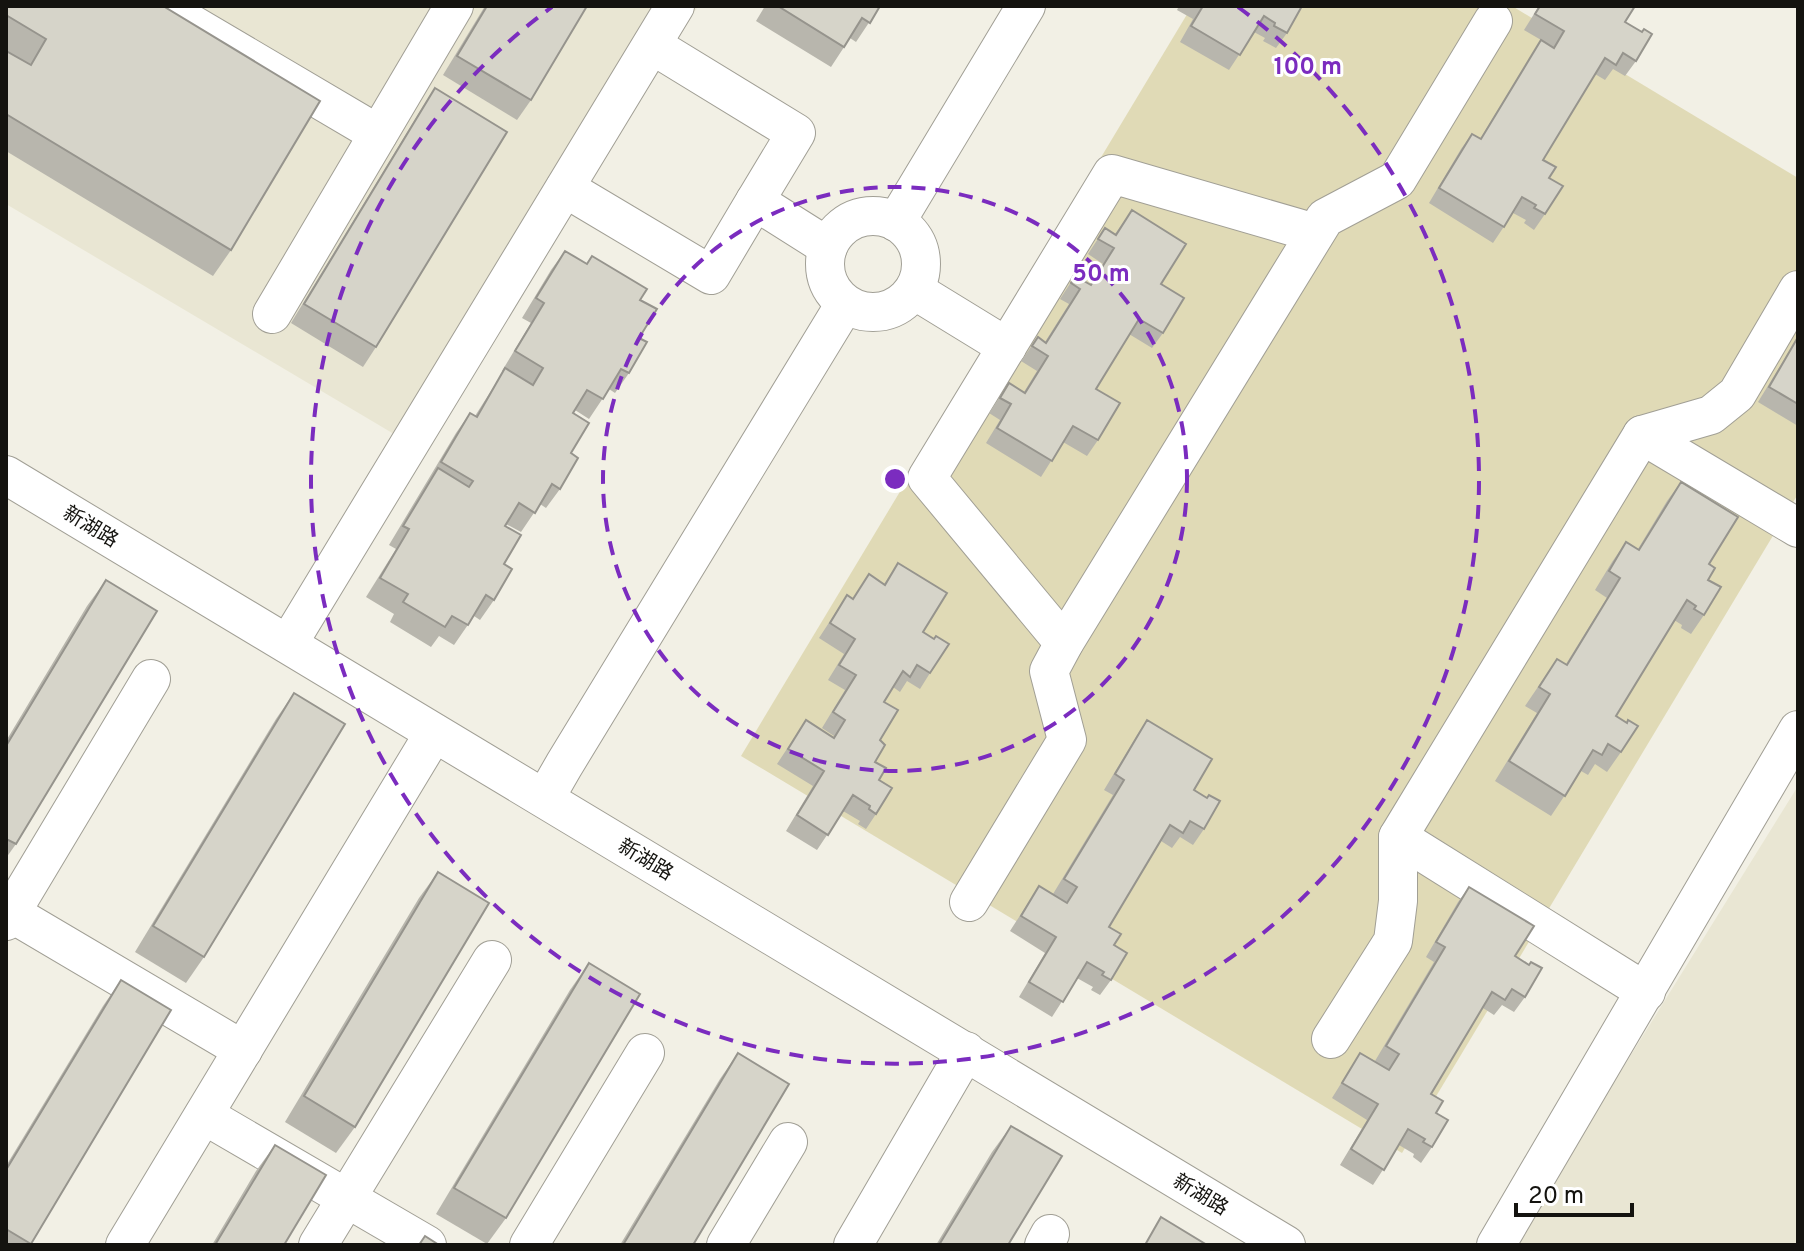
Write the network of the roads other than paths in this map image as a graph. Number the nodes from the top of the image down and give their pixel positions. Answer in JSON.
{"nodes":[{"id":1,"x":161,"y":6,"type":"edge"},
{"id":2,"x":454,"y":6,"type":"edge"},
{"id":3,"x":675,"y":6,"type":"edge"},
{"id":4,"x":1026,"y":6,"type":"edge"},
{"id":5,"x":1493,"y":21,"type":"dead end"},
{"id":6,"x":652,"y":45,"type":"junction"},
{"id":7,"x":378,"y":134,"type":"junction"},
{"id":8,"x":565,"y":188,"type":"junction"},
{"id":9,"x":755,"y":201,"type":"junction"},
{"id":10,"x":896,"y":222,"type":"junction"},
{"id":11,"x":1315,"y":233,"type":"junction"},
{"id":12,"x":828,"y":247,"type":"junction"},
{"id":13,"x":914,"y":290,"type":"junction"},
{"id":14,"x":1798,"y":290,"type":"edge"},
{"id":15,"x":845,"y":304,"type":"junction"},
{"id":16,"x":272,"y":314,"type":"dead end"},
{"id":17,"x":1007,"y":347,"type":"junction"},
{"id":18,"x":1642,"y":435,"type":"junction"},
{"id":19,"x":6,"y":475,"type":"edge"},
{"id":20,"x":1798,"y":528,"type":"edge"},
{"id":21,"x":1064,"y":643,"type":"junction"},
{"id":22,"x":288,"y":644,"type":"junction"},
{"id":23,"x":151,"y":679,"type":"dead end"},
{"id":24,"x":1798,"y":730,"type":"edge"},
{"id":25,"x":434,"y":733,"type":"junction"},
{"id":26,"x":545,"y":798,"type":"junction"},
{"id":27,"x":1398,"y":837,"type":"junction"},
{"id":28,"x":969,"y":902,"type":"dead end"},
{"id":29,"x":8,"y":915,"type":"edge"},
{"id":30,"x":492,"y":960,"type":"dead end"},
{"id":31,"x":1646,"y":992,"type":"junction"},
{"id":32,"x":1331,"y":1039,"type":"dead end"},
{"id":33,"x":243,"y":1050,"type":"junction"},
{"id":34,"x":966,"y":1051,"type":"junction"},
{"id":35,"x":645,"y":1053,"type":"dead end"},
{"id":36,"x":204,"y":1115,"type":"junction"},
{"id":37,"x":788,"y":1142,"type":"dead end"},
{"id":38,"x":345,"y":1199,"type":"junction"},
{"id":39,"x":125,"y":1245,"type":"edge"},
{"id":40,"x":318,"y":1245,"type":"edge"},
{"id":41,"x":427,"y":1245,"type":"edge"},
{"id":42,"x":529,"y":1245,"type":"edge"},
{"id":43,"x":726,"y":1245,"type":"edge"},
{"id":44,"x":853,"y":1245,"type":"edge"},
{"id":45,"x":1286,"y":1245,"type":"edge"},
{"id":46,"x":1496,"y":1245,"type":"edge"}],
"edges":[{"from":1,"to":7,"type":"street"},
{"from":2,"to":7,"type":"street"},
{"from":3,"to":6,"type":"street"},
{"from":4,"to":10,"type":"street"},
{"from":5,"to":11,"type":"street"},
{"from":6,"to":8,"type":"street"},
{"from":6,"to":9,"type":"street"},
{"from":7,"to":16,"type":"street"},
{"from":8,"to":9,"type":"street"},
{"from":8,"to":22,"type":"street"},
{"from":9,"to":12,"type":"street"},
{"from":10,"to":12,"type":"street"},
{"from":10,"to":13,"type":"street"},
{"from":11,"to":17,"type":"street"},
{"from":11,"to":21,"type":"street"},
{"from":12,"to":15,"type":"street"},
{"from":13,"to":15,"type":"street"},
{"from":13,"to":17,"type":"street"},
{"from":14,"to":18,"type":"street"},
{"from":15,"to":26,"type":"street"},
{"from":17,"to":21,"type":"street"},
{"from":18,"to":20,"type":"street"},
{"from":18,"to":27,"type":"street"},
{"from":19,"to":22,"type":"street","name":"新湖路"},
{"from":21,"to":28,"type":"street"},
{"from":22,"to":25,"type":"street","name":"新湖路"},
{"from":23,"to":29,"type":"street"},
{"from":24,"to":31,"type":"street"},
{"from":25,"to":26,"type":"street","name":"新湖路"},
{"from":25,"to":33,"type":"street"},
{"from":26,"to":34,"type":"street","name":"新湖路"},
{"from":27,"to":31,"type":"street"},
{"from":27,"to":32,"type":"street"},
{"from":29,"to":33,"type":"street"},
{"from":30,"to":38,"type":"street"},
{"from":31,"to":46,"type":"street"},
{"from":33,"to":36,"type":"street"},
{"from":34,"to":44,"type":"street"},
{"from":34,"to":45,"type":"street","name":"新湖路"},
{"from":35,"to":42,"type":"street"},
{"from":36,"to":38,"type":"street"},
{"from":36,"to":39,"type":"street"},
{"from":37,"to":43,"type":"street"},
{"from":38,"to":40,"type":"street"},
{"from":38,"to":41,"type":"street"}]}
